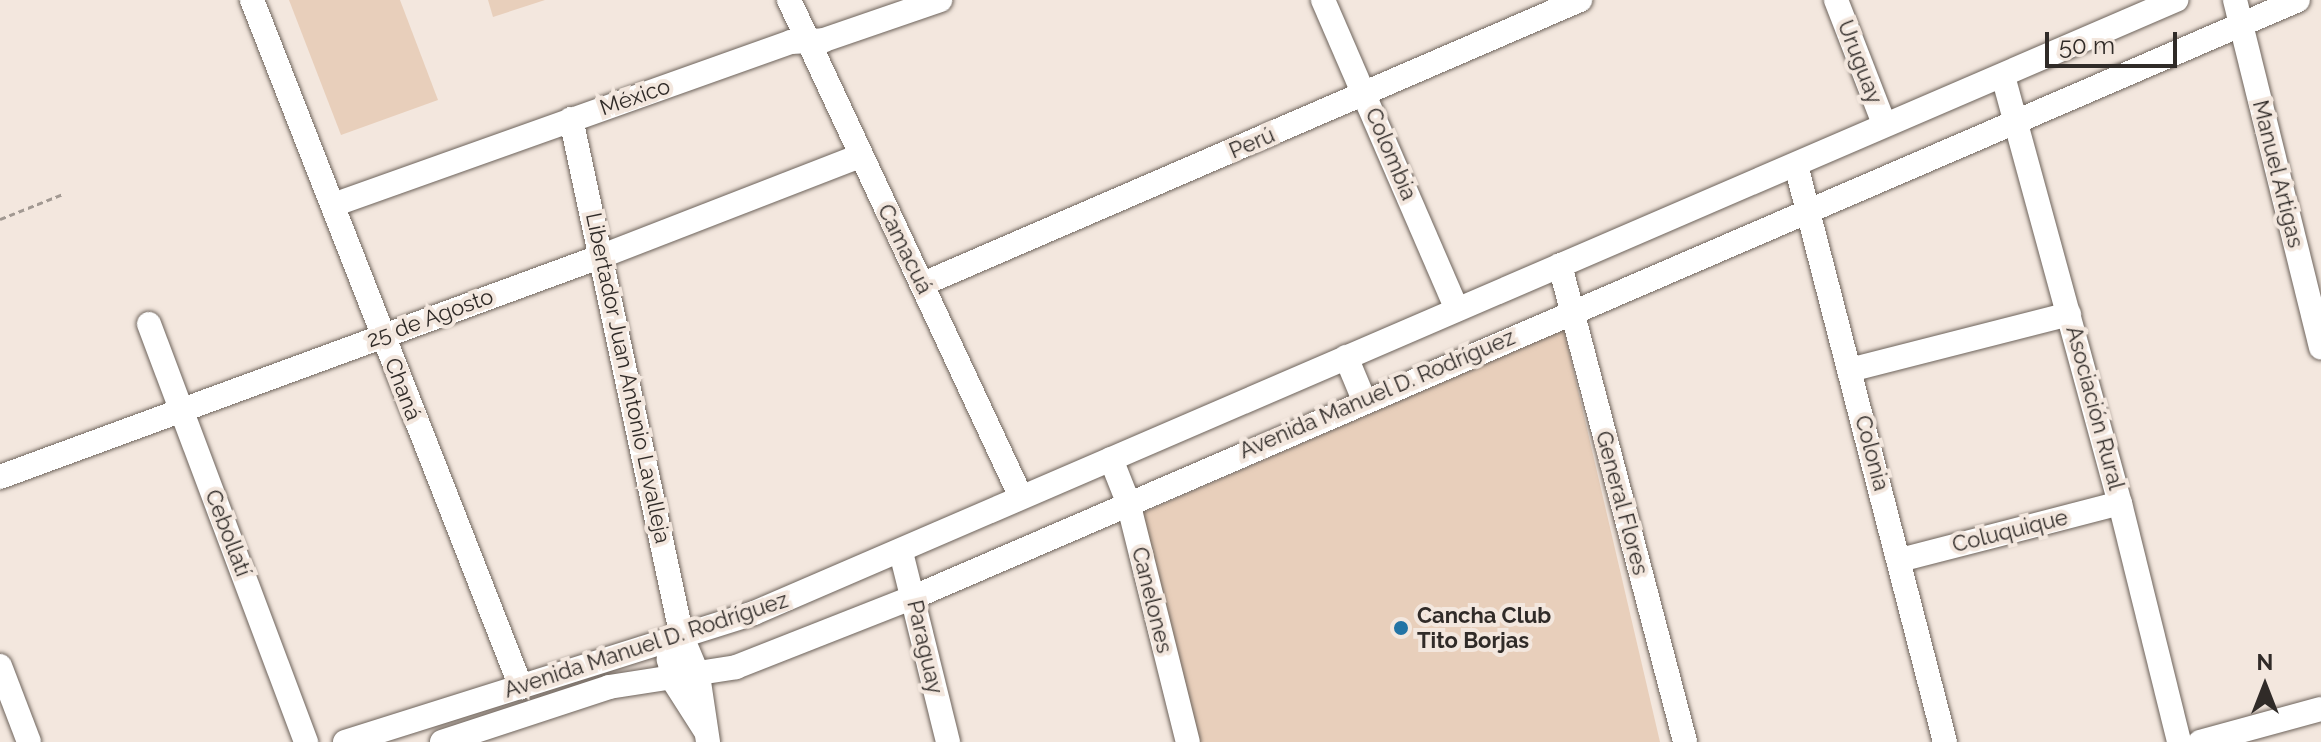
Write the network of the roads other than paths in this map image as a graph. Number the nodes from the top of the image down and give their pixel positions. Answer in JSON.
{"nodes":[{"id":1,"x":252,"y":0,"type":"edge"},
{"id":2,"x":789,"y":0,"type":"edge"},
{"id":3,"x":940,"y":0,"type":"edge"},
{"id":4,"x":1323,"y":0,"type":"edge"},
{"id":5,"x":1580,"y":0,"type":"edge"},
{"id":6,"x":1836,"y":0,"type":"edge"},
{"id":7,"x":2176,"y":0,"type":"edge"},
{"id":8,"x":2235,"y":0,"type":"edge"},
{"id":9,"x":2298,"y":0,"type":"edge"},
{"id":10,"x":2242,"y":24,"type":"junction"},
{"id":11,"x":806,"y":41,"type":"junction"},
{"id":12,"x":2003,"y":76,"type":"junction"},
{"id":13,"x":1365,"y":94,"type":"junction"},
{"id":14,"x":571,"y":119,"type":"junction"},
{"id":15,"x":2016,"y":119,"type":"junction"},
{"id":16,"x":1884,"y":124,"type":"junction"},
{"id":17,"x":860,"y":156,"type":"junction"},
{"id":18,"x":1796,"y":165,"type":"junction"},
{"id":19,"x":333,"y":205,"type":"junction"},
{"id":20,"x":1808,"y":208,"type":"junction"},
{"id":21,"x":602,"y":256,"type":"junction"},
{"id":22,"x":1560,"y":265,"type":"junction"},
{"id":23,"x":923,"y":284,"type":"junction"},
{"id":24,"x":1457,"y":309,"type":"junction"},
{"id":25,"x":1572,"y":311,"type":"junction"},
{"id":26,"x":2069,"y":314,"type":"junction"},
{"id":27,"x":149,"y":324,"type":"dead end"},
{"id":28,"x":382,"y":335,"type":"junction"},
{"id":29,"x":2321,"y":348,"type":"edge"},
{"id":30,"x":1346,"y":357,"type":"junction"},
{"id":31,"x":1850,"y":370,"type":"junction"},
{"id":32,"x":1364,"y":400,"type":"junction"},
{"id":33,"x":181,"y":408,"type":"junction"},
{"id":34,"x":1111,"y":459,"type":"junction"},
{"id":35,"x":0,"y":477,"type":"edge"},
{"id":36,"x":1021,"y":497,"type":"junction"},
{"id":37,"x":1128,"y":502,"type":"junction"},
{"id":38,"x":2120,"y":503,"type":"junction"},
{"id":39,"x":901,"y":552,"type":"junction"},
{"id":40,"x":1900,"y":560,"type":"junction"},
{"id":41,"x":914,"y":597,"type":"junction"},
{"id":42,"x":682,"y":637,"type":"junction"},
{"id":43,"x":0,"y":666,"type":"edge"},
{"id":44,"x":698,"y":675,"type":"junction"},
{"id":45,"x":673,"y":680,"type":"junction"},
{"id":46,"x":521,"y":687,"type":"junction"},
{"id":47,"x":2321,"y":709,"type":"edge"},
{"id":48,"x":505,"y":732,"type":"edge"},
{"id":49,"x":706,"y":736,"type":"edge"},
{"id":50,"x":29,"y":742,"type":"edge"},
{"id":51,"x":306,"y":742,"type":"edge"},
{"id":52,"x":345,"y":742,"type":"edge"},
{"id":53,"x":442,"y":742,"type":"edge"},
{"id":54,"x":948,"y":742,"type":"edge"},
{"id":55,"x":1188,"y":742,"type":"edge"},
{"id":56,"x":1685,"y":742,"type":"edge"},
{"id":57,"x":1945,"y":742,"type":"edge"},
{"id":58,"x":2179,"y":742,"type":"edge"},
{"id":59,"x":2200,"y":742,"type":"edge"}],
"edges":[{"from":1,"to":19,"type":"street","name":"Chaná"},
{"from":2,"to":11,"type":"street","name":"Camacuá"},
{"from":3,"to":11,"type":"street","name":"México"},
{"from":4,"to":13,"type":"street","name":"Colombia"},
{"from":5,"to":13,"type":"street","name":"Perú"},
{"from":6,"to":16,"type":"street","name":"Uruguay"},
{"from":7,"to":12,"type":"street","name":"Avenida Manuel D. Rodríguez"},
{"from":8,"to":10,"type":"street","name":"Manuel Artigas"},
{"from":9,"to":10,"type":"street","name":"Avenida Manuel D. Rodríguez"},
{"from":10,"to":15,"type":"street","name":"Avenida Manuel D. Rodríguez"},
{"from":10,"to":29,"type":"street","name":"Manuel Artigas"},
{"from":11,"to":14,"type":"street","name":"México"},
{"from":11,"to":17,"type":"street","name":"Camacuá"},
{"from":12,"to":15,"type":"street","name":"Asociación Rural"},
{"from":12,"to":16,"type":"street","name":"Avenida Manuel D. Rodríguez"},
{"from":13,"to":23,"type":"street","name":"Perú"},
{"from":13,"to":24,"type":"street","name":"Colombia"},
{"from":14,"to":19,"type":"street","name":"México"},
{"from":14,"to":21,"type":"street","name":"Libertador Juan Antonio Lavalleja"},
{"from":15,"to":20,"type":"street","name":"Avenida Manuel D. Rodríguez"},
{"from":15,"to":26,"type":"street","name":"Asociación Rural"},
{"from":16,"to":18,"type":"street","name":"Avenida Manuel D. Rodríguez"},
{"from":17,"to":21,"type":"street","name":"25 de Agosto"},
{"from":17,"to":23,"type":"street","name":"Camacuá"},
{"from":18,"to":20,"type":"street","name":"Colonia"},
{"from":18,"to":22,"type":"street","name":"Avenida Manuel D. Rodríguez"},
{"from":19,"to":28,"type":"street","name":"Chaná"},
{"from":20,"to":25,"type":"street","name":"Avenida Manuel D. Rodríguez"},
{"from":20,"to":31,"type":"street","name":"Colonia"},
{"from":21,"to":28,"type":"street","name":"25 de Agosto"},
{"from":21,"to":42,"type":"street","name":"Libertador Juan Antonio Lavalleja"},
{"from":22,"to":24,"type":"street","name":"Avenida Manuel D. Rodríguez"},
{"from":22,"to":25,"type":"street","name":"General Flores"},
{"from":23,"to":36,"type":"street","name":"Camacuá"},
{"from":24,"to":30,"type":"street","name":"Avenida Manuel D. Rodríguez"},
{"from":25,"to":32,"type":"street","name":"Avenida Manuel D. Rodríguez"},
{"from":25,"to":56,"type":"street","name":"General Flores"},
{"from":26,"to":31,"type":"street"},
{"from":26,"to":38,"type":"street","name":"Asociación Rural"},
{"from":27,"to":33,"type":"street","name":"Cebollatí"},
{"from":28,"to":33,"type":"street","name":"25 de Agosto"},
{"from":28,"to":46,"type":"street","name":"Chaná"},
{"from":30,"to":32,"type":"street"},
{"from":30,"to":34,"type":"street","name":"Avenida Manuel D. Rodríguez"},
{"from":31,"to":40,"type":"street","name":"Colonia"},
{"from":32,"to":37,"type":"street","name":"Avenida Manuel D. Rodríguez"},
{"from":33,"to":35,"type":"street","name":"25 de Agosto"},
{"from":33,"to":51,"type":"street","name":"Cebollatí"},
{"from":34,"to":36,"type":"street","name":"Avenida Manuel D. Rodríguez"},
{"from":34,"to":37,"type":"street","name":"Canelones"},
{"from":36,"to":39,"type":"street","name":"Avenida Manuel D. Rodríguez"},
{"from":37,"to":41,"type":"street","name":"Avenida Manuel D. Rodríguez"},
{"from":37,"to":55,"type":"street","name":"Canelones"},
{"from":38,"to":40,"type":"street","name":"Coluquique"},
{"from":38,"to":58,"type":"street","name":"Asociación Rural"},
{"from":39,"to":41,"type":"street","name":"Paraguay"},
{"from":39,"to":42,"type":"street","name":"Avenida Manuel D. Rodríguez"},
{"from":40,"to":57,"type":"street","name":"Colonia"},
{"from":41,"to":44,"type":"street","name":"Avenida Manuel D. Rodríguez"},
{"from":41,"to":54,"type":"street","name":"Paraguay"},
{"from":42,"to":44,"type":"street","name":"Libertador Juan Antonio Lavalleja"},
{"from":42,"to":45,"type":"street","name":"Libertador Juan Antonio Lavalleja"},
{"from":42,"to":46,"type":"street","name":"Avenida Manuel D. Rodríguez"},
{"from":43,"to":50,"type":"street"},
{"from":44,"to":45,"type":"street","name":"Avenida Manuel D. Rodríguez"},
{"from":44,"to":49,"type":"street","name":"Libertador Juan Antonio Lavalleja"},
{"from":45,"to":48,"type":"street","name":"Avenida Manuel D. Rodríguez"},
{"from":45,"to":49,"type":"street","name":"Libertador Juan Antonio Lavalleja"},
{"from":46,"to":52,"type":"street","name":"Avenida Manuel D. Rodríguez"},
{"from":47,"to":59,"type":"street"},
{"from":48,"to":53,"type":"street","name":"Avenida Manuel D. Rodríguez"}]}
